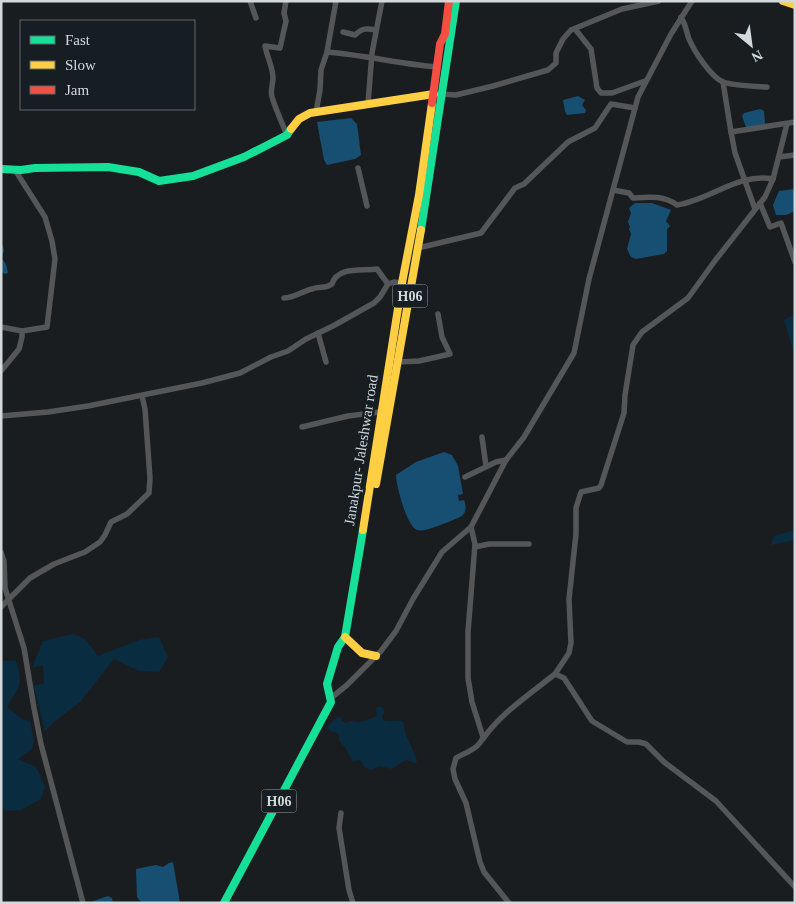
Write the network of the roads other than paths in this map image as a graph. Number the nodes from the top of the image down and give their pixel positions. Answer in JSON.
{"nodes":[{"id":1,"x":250,"y":1,"type":"edge"},
{"id":2,"x":286,"y":1,"type":"edge"},
{"id":3,"x":336,"y":1,"type":"edge"},
{"id":4,"x":382,"y":1,"type":"edge"},
{"id":5,"x":449,"y":1,"type":"edge"},
{"id":6,"x":456,"y":1,"type":"edge"},
{"id":7,"x":659,"y":1,"type":"edge"},
{"id":8,"x":692,"y":1,"type":"edge"},
{"id":9,"x":783,"y":1,"type":"edge"},
{"id":10,"x":795,"y":5,"type":"edge"},
{"id":11,"x":681,"y":17,"type":"junction"},
{"id":12,"x":256,"y":18,"type":"dead end"},
{"id":13,"x":576,"y":29,"type":"junction"},
{"id":14,"x":376,"y":30,"type":"junction"},
{"id":15,"x":343,"y":32,"type":"dead end"},
{"id":16,"x":327,"y":52,"type":"junction"},
{"id":17,"x":372,"y":58,"type":"junction"},
{"id":18,"x":437,"y":67,"type":"junction"},
{"id":19,"x":646,"y":81,"type":"junction"},
{"id":20,"x":723,"y":82,"type":"junction"},
{"id":21,"x":766,"y":87,"type":"dead end"},
{"id":22,"x":438,"y":94,"type":"junction"},
{"id":23,"x":368,"y":104,"type":"junction"},
{"id":24,"x":635,"y":108,"type":"junction"},
{"id":25,"x":316,"y":112,"type":"junction"},
{"id":26,"x":795,"y":122,"type":"edge"},
{"id":27,"x":787,"y":124,"type":"junction"},
{"id":28,"x":731,"y":132,"type":"junction"},
{"id":29,"x":287,"y":135,"type":"junction"},
{"id":30,"x":795,"y":155,"type":"edge"},
{"id":31,"x":779,"y":157,"type":"junction"},
{"id":32,"x":358,"y":168,"type":"dead end"},
{"id":33,"x":1,"y":169,"type":"edge"},
{"id":34,"x":15,"y":170,"type":"junction"},
{"id":35,"x":773,"y":179,"type":"junction"},
{"id":36,"x":745,"y":181,"type":"junction"},
{"id":37,"x":613,"y":190,"type":"junction"},
{"id":38,"x":760,"y":203,"type":"junction"},
{"id":39,"x":367,"y":206,"type":"dead end"},
{"id":40,"x":755,"y":209,"type":"junction"},
{"id":41,"x":418,"y":248,"type":"junction"},
{"id":42,"x":795,"y":262,"type":"edge"},
{"id":43,"x":402,"y":283,"type":"junction"},
{"id":44,"x":388,"y":284,"type":"junction"},
{"id":45,"x":284,"y":298,"type":"dead end"},
{"id":46,"x":438,"y":314,"type":"dead end"},
{"id":47,"x":1,"y":327,"type":"edge"},
{"id":48,"x":22,"y":331,"type":"junction"},
{"id":49,"x":318,"y":333,"type":"junction"},
{"id":50,"x":326,"y":362,"type":"dead end"},
{"id":51,"x":398,"y":362,"type":"junction"},
{"id":52,"x":1,"y":371,"type":"edge"},
{"id":53,"x":142,"y":396,"type":"junction"},
{"id":54,"x":380,"y":412,"type":"junction"},
{"id":55,"x":1,"y":416,"type":"edge"},
{"id":56,"x":302,"y":427,"type":"dead end"},
{"id":57,"x":482,"y":437,"type":"dead end"},
{"id":58,"x":506,"y":460,"type":"junction"},
{"id":59,"x":486,"y":466,"type":"junction"},
{"id":60,"x":465,"y":477,"type":"dead end"},
{"id":61,"x":471,"y":527,"type":"junction"},
{"id":62,"x":529,"y":544,"type":"dead end"},
{"id":63,"x":475,"y":547,"type":"junction"},
{"id":64,"x":1,"y":552,"type":"edge"},
{"id":65,"x":354,"y":587,"type":"junction"},
{"id":66,"x":9,"y":601,"type":"junction"},
{"id":67,"x":1,"y":607,"type":"edge"},
{"id":68,"x":345,"y":637,"type":"junction"},
{"id":69,"x":376,"y":656,"type":"junction"},
{"id":70,"x":555,"y":674,"type":"junction"},
{"id":71,"x":331,"y":698,"type":"junction"},
{"id":72,"x":482,"y":741,"type":"junction"},
{"id":73,"x":341,"y":813,"type":"dead end"},
{"id":74,"x":237,"y":878,"type":"junction"},
{"id":75,"x":795,"y":887,"type":"edge"},
{"id":76,"x":84,"y":903,"type":"edge"},
{"id":77,"x":225,"y":903,"type":"edge"},
{"id":78,"x":353,"y":903,"type":"edge"},
{"id":79,"x":509,"y":903,"type":"edge"}],
"edges":[{"from":1,"to":12,"type":"street"},
{"from":2,"to":29,"type":"street"},
{"from":3,"to":16,"type":"street"},
{"from":4,"to":14,"type":"street"},
{"from":5,"to":18,"type":"main road","name":"Janakpur- Jaleshwar road","number":"H06"},
{"from":6,"to":22,"type":"main road","number":"H06"},
{"from":7,"to":13,"type":"street"},
{"from":8,"to":11,"type":"street"},
{"from":9,"to":10,"type":"main road"},
{"from":11,"to":19,"type":"street"},
{"from":11,"to":20,"type":"street"},
{"from":13,"to":19,"type":"street"},
{"from":13,"to":22,"type":"street"},
{"from":14,"to":15,"type":"street"},
{"from":14,"to":17,"type":"street"},
{"from":16,"to":17,"type":"street"},
{"from":16,"to":25,"type":"street"},
{"from":17,"to":18,"type":"street"},
{"from":17,"to":23,"type":"street"},
{"from":18,"to":22,"type":"main road","name":"Janakpur- Jaleshwar road","number":"H06"},
{"from":19,"to":24,"type":"street"},
{"from":20,"to":21,"type":"street"},
{"from":20,"to":28,"type":"street"},
{"from":22,"to":23,"type":"main road"},
{"from":22,"to":41,"type":"main road","number":"H06"},
{"from":22,"to":43,"type":"main road","name":"Janakpur- Jaleshwar road","number":"H06"},
{"from":23,"to":25,"type":"main road"},
{"from":24,"to":37,"type":"street"},
{"from":24,"to":41,"type":"street"},
{"from":25,"to":29,"type":"main road"},
{"from":26,"to":27,"type":"street"},
{"from":27,"to":28,"type":"street"},
{"from":27,"to":31,"type":"street"},
{"from":28,"to":36,"type":"street"},
{"from":29,"to":34,"type":"main road"},
{"from":30,"to":31,"type":"street"},
{"from":31,"to":35,"type":"street"},
{"from":32,"to":39,"type":"street"},
{"from":33,"to":34,"type":"main road"},
{"from":34,"to":48,"type":"street"},
{"from":35,"to":36,"type":"street"},
{"from":35,"to":38,"type":"street"},
{"from":36,"to":37,"type":"street"},
{"from":36,"to":40,"type":"street"},
{"from":37,"to":58,"type":"street"},
{"from":38,"to":40,"type":"street"},
{"from":38,"to":42,"type":"street"},
{"from":40,"to":70,"type":"street"},
{"from":41,"to":51,"type":"main road","number":"H06"},
{"from":43,"to":44,"type":"street"},
{"from":43,"to":54,"type":"main road","name":"Janakpur- Jaleshwar road","number":"H06"},
{"from":44,"to":45,"type":"street"},
{"from":44,"to":49,"type":"street"},
{"from":46,"to":51,"type":"street"},
{"from":47,"to":48,"type":"street"},
{"from":48,"to":52,"type":"street"},
{"from":49,"to":50,"type":"street"},
{"from":49,"to":53,"type":"street"},
{"from":51,"to":65,"type":"main road","number":"H06"},
{"from":53,"to":55,"type":"street"},
{"from":53,"to":66,"type":"street"},
{"from":54,"to":56,"type":"street"},
{"from":54,"to":65,"type":"main road","name":"Janakpur- Jaleshwar road","number":"H06"},
{"from":57,"to":59,"type":"street"},
{"from":58,"to":59,"type":"street"},
{"from":58,"to":61,"type":"street"},
{"from":59,"to":60,"type":"street"},
{"from":61,"to":63,"type":"street"},
{"from":61,"to":69,"type":"street"},
{"from":62,"to":63,"type":"street"},
{"from":63,"to":72,"type":"street"},
{"from":64,"to":66,"type":"street"},
{"from":65,"to":68,"type":"main road","name":"Janakpur- Jaleshwar road","number":"H06"},
{"from":66,"to":67,"type":"street"},
{"from":66,"to":76,"type":"street"},
{"from":68,"to":69,"type":"main road"},
{"from":68,"to":71,"type":"main road","name":"Janakpur- Jaleshwar road","number":"H06"},
{"from":69,"to":71,"type":"street"},
{"from":70,"to":72,"type":"street"},
{"from":70,"to":75,"type":"street"},
{"from":71,"to":74,"type":"main road","name":"Janakpur- Jaleshwar road","number":"H06"},
{"from":72,"to":79,"type":"street"},
{"from":73,"to":78,"type":"street"},
{"from":74,"to":77,"type":"main road","name":"Janakpur- Jaleshwar road","number":"H06"},
{"from":74,"to":77,"type":"main road","name":"Janakpur- Jaleshwar road","number":"H06"}]}
